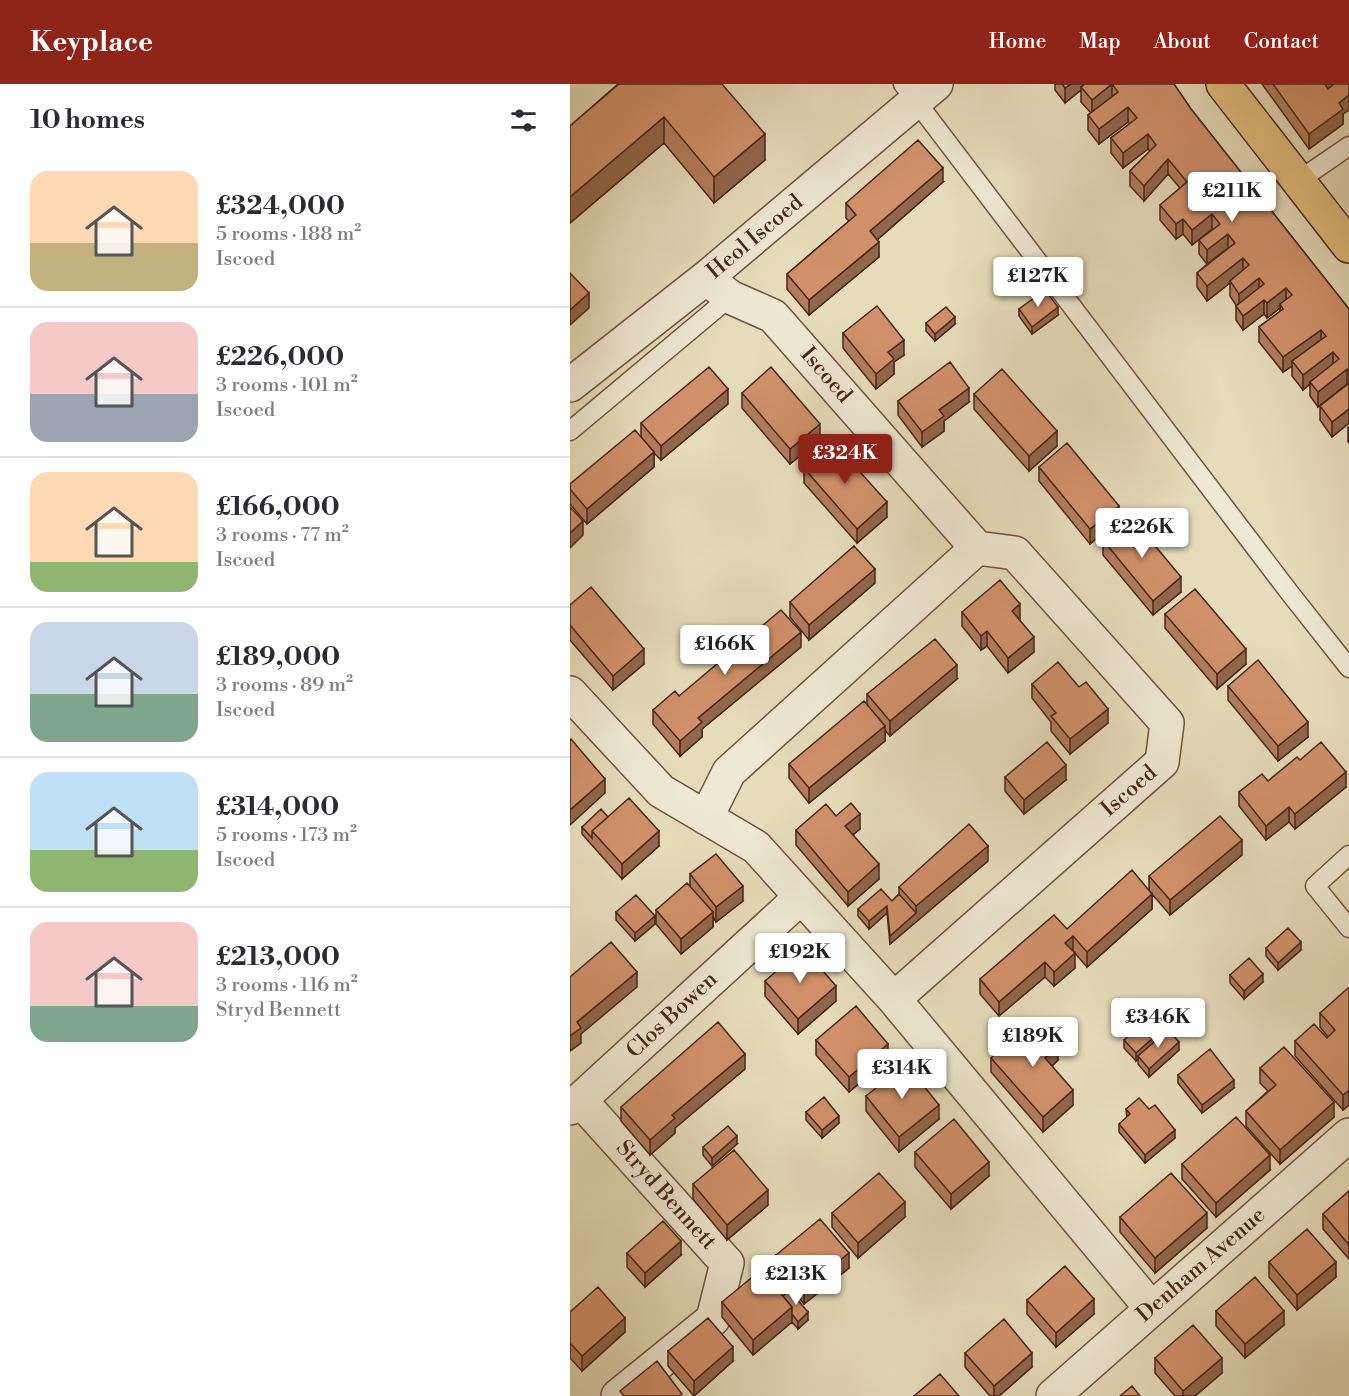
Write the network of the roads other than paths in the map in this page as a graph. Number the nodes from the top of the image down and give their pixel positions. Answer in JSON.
{"nodes":[{"id":1,"x":1222,"y":84,"type":"edge"},
{"id":2,"x":918,"y":90,"type":"edge"},
{"id":3,"x":1349,"y":146,"type":"edge"},
{"id":4,"x":1298,"y":181,"type":"junction"},
{"id":5,"x":1349,"y":246,"type":"edge"},
{"id":6,"x":718,"y":288,"type":"junction"},
{"id":7,"x":570,"y":385,"type":"edge"},
{"id":8,"x":570,"y":431,"type":"edge"},
{"id":9,"x":977,"y":548,"type":"junction"},
{"id":10,"x":1349,"y":668,"type":"edge"},
{"id":11,"x":570,"y":693,"type":"edge"},
{"id":12,"x":706,"y":818,"type":"junction"},
{"id":13,"x":1349,"y":855,"type":"edge"},
{"id":14,"x":800,"y":898,"type":"junction"},
{"id":15,"x":1349,"y":928,"type":"edge"},
{"id":16,"x":894,"y":999,"type":"junction"},
{"id":17,"x":575,"y":1104,"type":"edge"},
{"id":18,"x":1349,"y":1135,"type":"edge"},
{"id":19,"x":1152,"y":1309,"type":"junction"},
{"id":20,"x":618,"y":1396,"type":"edge"},
{"id":21,"x":1053,"y":1396,"type":"edge"}],
"edges":[{"from":1,"to":4,"type":"main road"},
{"from":2,"to":6,"type":"street","name":"Heol Iscoed"},
{"from":2,"to":10,"type":"lane"},
{"from":3,"to":4,"type":"lane"},
{"from":4,"to":5,"type":"main road"},
{"from":6,"to":7,"type":"street","name":"Heol Iscoed"},
{"from":6,"to":8,"type":"lane"},
{"from":6,"to":9,"type":"street","name":"Iscoed"},
{"from":9,"to":12,"type":"street"},
{"from":9,"to":16,"type":"street","name":"Iscoed"},
{"from":11,"to":12,"type":"street"},
{"from":12,"to":14,"type":"street"},
{"from":13,"to":15,"type":"lane"},
{"from":14,"to":16,"type":"street"},
{"from":14,"to":17,"type":"street","name":"Clos Bowen"},
{"from":16,"to":19,"type":"street"},
{"from":17,"to":20,"type":"street","name":"Stryd Bennett"},
{"from":18,"to":19,"type":"street","name":"Denham Avenue"},
{"from":19,"to":21,"type":"street","name":"Denham Avenue"}]}
